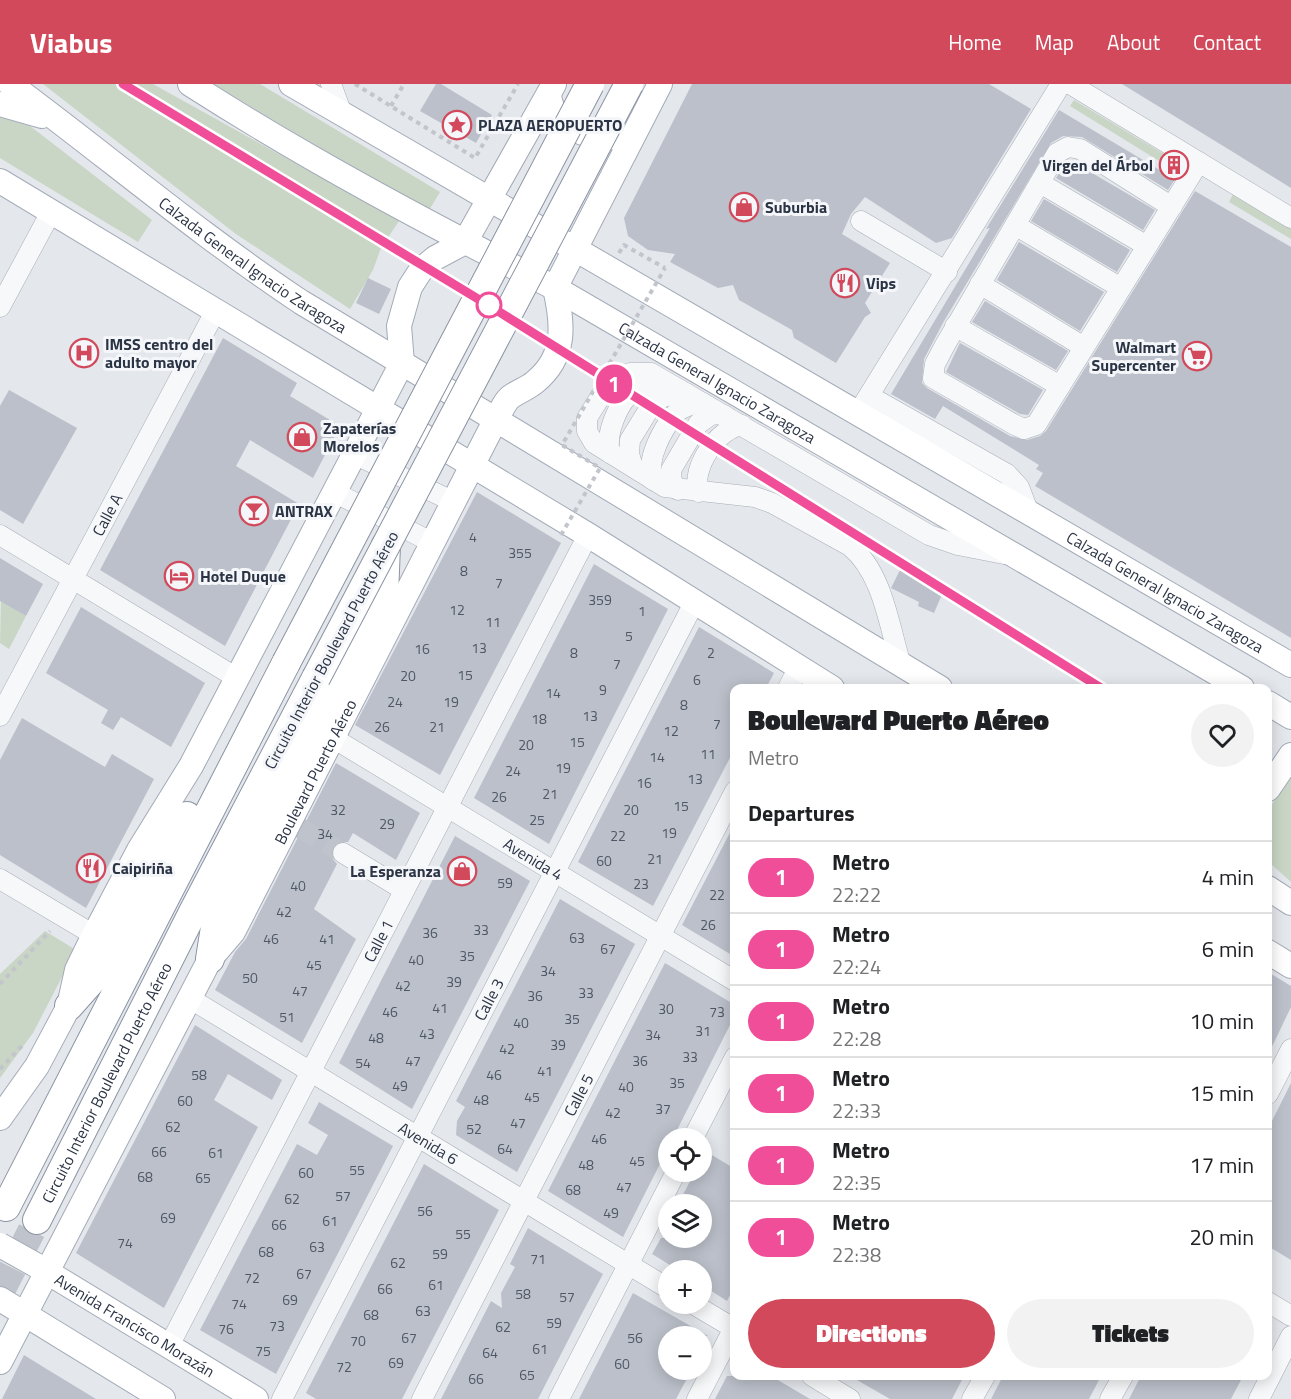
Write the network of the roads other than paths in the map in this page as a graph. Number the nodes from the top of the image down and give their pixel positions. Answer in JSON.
{"nodes":[{"id":1,"x":10,"y":84,"type":"edge"},
{"id":2,"x":190,"y":84,"type":"edge"},
{"id":3,"x":291,"y":84,"type":"edge"},
{"id":4,"x":331,"y":84,"type":"edge"},
{"id":5,"x":590,"y":84,"type":"edge"},
{"id":6,"x":629,"y":84,"type":"edge"},
{"id":7,"x":660,"y":84,"type":"edge"},
{"id":8,"x":1061,"y":84,"type":"edge"},
{"id":9,"x":1070,"y":84,"type":"edge"},
{"id":10,"x":551,"y":89,"type":"edge"},
{"id":11,"x":0,"y":104,"type":"edge"},
{"id":12,"x":342,"y":114,"type":"junction"},
{"id":13,"x":64,"y":124,"type":"junction"},
{"id":14,"x":634,"y":134,"type":"junction"},
{"id":15,"x":1199,"y":162,"type":"junction"},
{"id":16,"x":0,"y":181,"type":"edge"},
{"id":17,"x":1040,"y":183,"type":"junction"},
{"id":18,"x":489,"y":199,"type":"junction"},
{"id":19,"x":1172,"y":207,"type":"junction"},
{"id":20,"x":51,"y":212,"type":"junction"},
{"id":21,"x":1291,"y":218,"type":"edge"},
{"id":22,"x":861,"y":221,"type":"dead end"},
{"id":23,"x":1015,"y":225,"type":"junction"},
{"id":24,"x":465,"y":242,"type":"junction"},
{"id":25,"x":1147,"y":246,"type":"junction"},
{"id":26,"x":574,"y":248,"type":"junction"},
{"id":27,"x":947,"y":272,"type":"junction"},
{"id":28,"x":980,"y":284,"type":"junction"},
{"id":29,"x":555,"y":288,"type":"junction"},
{"id":30,"x":1121,"y":288,"type":"junction"},
{"id":31,"x":0,"y":307,"type":"edge"},
{"id":32,"x":215,"y":312,"type":"junction"},
{"id":33,"x":955,"y":326,"type":"junction"},
{"id":34,"x":1084,"y":347,"type":"junction"},
{"id":35,"x":402,"y":363,"type":"junction"},
{"id":36,"x":1060,"y":386,"type":"junction"},
{"id":37,"x":694,"y":398,"type":"junction"},
{"id":38,"x":864,"y":404,"type":"junction"},
{"id":39,"x":378,"y":409,"type":"junction"},
{"id":40,"x":724,"y":415,"type":"junction"},
{"id":41,"x":496,"y":419,"type":"junction"},
{"id":42,"x":742,"y":425,"type":"junction"},
{"id":43,"x":354,"y":454,"type":"junction"},
{"id":44,"x":472,"y":467,"type":"junction"},
{"id":45,"x":633,"y":467,"type":"junction"},
{"id":46,"x":653,"y":480,"type":"junction"},
{"id":47,"x":678,"y":490,"type":"junction"},
{"id":48,"x":334,"y":492,"type":"junction"},
{"id":49,"x":699,"y":492,"type":"junction"},
{"id":50,"x":454,"y":502,"type":"junction"},
{"id":51,"x":0,"y":535,"type":"edge"},
{"id":52,"x":588,"y":536,"type":"junction"},
{"id":53,"x":433,"y":543,"type":"junction"},
{"id":54,"x":386,"y":545,"type":"junction"},
{"id":55,"x":1013,"y":555,"type":"junction"},
{"id":56,"x":72,"y":578,"type":"junction"},
{"id":57,"x":695,"y":601,"type":"junction"},
{"id":58,"x":901,"y":665,"type":"junction"},
{"id":59,"x":1291,"y":665,"type":"edge"},
{"id":60,"x":799,"y":667,"type":"junction"},
{"id":61,"x":237,"y":678,"type":"junction"},
{"id":62,"x":790,"y":684,"type":"edge"},
{"id":63,"x":826,"y":684,"type":"edge"},
{"id":64,"x":933,"y":684,"type":"edge"},
{"id":65,"x":1235,"y":684,"type":"edge"},
{"id":66,"x":1272,"y":705,"type":"edge"},
{"id":67,"x":0,"y":716,"type":"edge"},
{"id":68,"x":1291,"y":717,"type":"edge"},
{"id":69,"x":333,"y":738,"type":"junction"},
{"id":70,"x":1291,"y":755,"type":"edge"},
{"id":71,"x":1272,"y":783,"type":"edge"},
{"id":72,"x":222,"y":785,"type":"junction"},
{"id":73,"x":730,"y":800,"type":"edge"},
{"id":74,"x":447,"y":807,"type":"junction"},
{"id":75,"x":343,"y":853,"type":"tunnel mouth"},
{"id":76,"x":555,"y":872,"type":"junction"},
{"id":77,"x":0,"y":879,"type":"edge"},
{"id":78,"x":404,"y":890,"type":"junction"},
{"id":79,"x":1272,"y":891,"type":"edge"},
{"id":80,"x":1291,"y":903,"type":"edge"},
{"id":81,"x":94,"y":935,"type":"junction"},
{"id":82,"x":660,"y":935,"type":"junction"},
{"id":83,"x":1272,"y":954,"type":"edge"},
{"id":84,"x":210,"y":959,"type":"junction"},
{"id":85,"x":1291,"y":966,"type":"edge"},
{"id":86,"x":730,"y":978,"type":"edge"},
{"id":87,"x":189,"y":998,"type":"junction"},
{"id":88,"x":69,"y":1006,"type":"junction"},
{"id":89,"x":1291,"y":1049,"type":"edge"},
{"id":90,"x":730,"y":1067,"type":"edge"},
{"id":91,"x":310,"y":1072,"type":"junction"},
{"id":92,"x":1272,"y":1086,"type":"edge"},
{"id":93,"x":0,"y":1118,"type":"edge"},
{"id":94,"x":698,"y":1128,"type":"edge"},
{"id":95,"x":418,"y":1137,"type":"junction"},
{"id":96,"x":671,"y":1182,"type":"edge"},
{"id":97,"x":524,"y":1201,"type":"junction"},
{"id":98,"x":6,"y":1207,"type":"dead end"},
{"id":99,"x":37,"y":1220,"type":"tunnel mouth"},
{"id":100,"x":0,"y":1245,"type":"edge"},
{"id":101,"x":0,"y":1263,"type":"edge"},
{"id":102,"x":628,"y":1264,"type":"junction"},
{"id":103,"x":37,"y":1267,"type":"junction"},
{"id":104,"x":658,"y":1282,"type":"edge"},
{"id":105,"x":1272,"y":1304,"type":"edge"},
{"id":106,"x":12,"y":1306,"type":"edge"},
{"id":107,"x":710,"y":1314,"type":"edge"},
{"id":108,"x":1291,"y":1316,"type":"edge"},
{"id":109,"x":730,"y":1325,"type":"edge"},
{"id":110,"x":1291,"y":1336,"type":"edge"},
{"id":111,"x":730,"y":1337,"type":"edge"},
{"id":112,"x":169,"y":1346,"type":"junction"},
{"id":113,"x":0,"y":1362,"type":"edge"},
{"id":114,"x":1272,"y":1373,"type":"edge"},
{"id":115,"x":820,"y":1380,"type":"edge"},
{"id":116,"x":983,"y":1380,"type":"edge"},
{"id":117,"x":1120,"y":1380,"type":"edge"},
{"id":118,"x":1269,"y":1380,"type":"edge"},
{"id":119,"x":843,"y":1391,"type":"edge"},
{"id":120,"x":149,"y":1396,"type":"edge"},
{"id":121,"x":256,"y":1399,"type":"edge"},
{"id":122,"x":282,"y":1399,"type":"edge"},
{"id":123,"x":422,"y":1399,"type":"edge"},
{"id":124,"x":559,"y":1399,"type":"edge"},
{"id":125,"x":697,"y":1399,"type":"edge"},
{"id":126,"x":972,"y":1399,"type":"edge"},
{"id":127,"x":1110,"y":1399,"type":"edge"},
{"id":128,"x":1259,"y":1399,"type":"edge"}],
"edges":[{"from":1,"to":13,"type":"main road","name":"Calzada General Ignacio Zaragoza"},
{"from":2,"to":24,"type":"main road","name":"Calzada General Ignacio Zaragoza"},
{"from":3,"to":12,"type":"main road","name":"Calzada General Ignacio Zaragoza"},
{"from":4,"to":12,"type":"street"},
{"from":5,"to":72,"type":"highway","name":"Circuito Interior Boulevard Puerto Aéreo","bridge":true},
{"from":6,"to":54,"type":"highway","name":"Circuito Interior Boulevard Puerto Aéreo","bridge":true},
{"from":7,"to":14,"type":"main road"},
{"from":8,"to":27,"type":"street"},
{"from":9,"to":15,"type":"street"},
{"from":10,"to":14,"type":"main road"},
{"from":10,"to":18,"type":"main road"},
{"from":11,"to":13,"type":"main road"},
{"from":12,"to":18,"type":"main road","name":"Calzada General Ignacio Zaragoza"},
{"from":13,"to":35,"type":"main road","name":"Calzada General Ignacio Zaragoza"},
{"from":14,"to":26,"type":"main road"},
{"from":15,"to":19,"type":"street"},
{"from":15,"to":21,"type":"street"},
{"from":16,"to":20,"type":"main road"},
{"from":17,"to":19,"type":"street"},
{"from":17,"to":23,"type":"street"},
{"from":17,"to":25,"type":"street"},
{"from":18,"to":24,"type":"main road"},
{"from":18,"to":26,"type":"main road","name":"Calzada General Ignacio Zaragoza"},
{"from":19,"to":25,"type":"street"},
{"from":20,"to":31,"type":"street"},
{"from":20,"to":32,"type":"main road"},
{"from":22,"to":27,"type":"street"},
{"from":23,"to":28,"type":"street"},
{"from":23,"to":30,"type":"street"},
{"from":24,"to":29,"type":"main road","name":"Calzada General Ignacio Zaragoza"},
{"from":24,"to":35,"type":"main road"},
{"from":25,"to":30,"type":"street"},
{"from":26,"to":29,"type":"main road"},
{"from":26,"to":38,"type":"main road","name":"Calzada General Ignacio Zaragoza"},
{"from":27,"to":38,"type":"street"},
{"from":28,"to":33,"type":"street"},
{"from":28,"to":34,"type":"street"},
{"from":29,"to":41,"type":"main road","name":"Boulevard Puerto Aéreo"},
{"from":29,"to":55,"type":"main road","name":"Calzada General Ignacio Zaragoza"},
{"from":30,"to":34,"type":"street"},
{"from":32,"to":39,"type":"main road"},
{"from":32,"to":56,"type":"street","name":"Calle A"},
{"from":33,"to":36,"type":"street"},
{"from":33,"to":36,"type":"street"},
{"from":34,"to":36,"type":"street"},
{"from":35,"to":39,"type":"main road"},
{"from":35,"to":41,"type":"main road","name":"Calzada General Ignacio Zaragoza"},
{"from":37,"to":40,"type":"street"},
{"from":37,"to":45,"type":"street"},
{"from":37,"to":45,"type":"street"},
{"from":37,"to":46,"type":"street"},
{"from":38,"to":59,"type":"main road","name":"Calzada General Ignacio Zaragoza"},
{"from":39,"to":43,"type":"main road"},
{"from":39,"to":44,"type":"main road"},
{"from":40,"to":42,"type":"street"},
{"from":40,"to":47,"type":"street"},
{"from":41,"to":44,"type":"main road","name":"Boulevard Puerto Aéreo"},
{"from":41,"to":58,"type":"main road","name":"Calzada General Ignacio Zaragoza"},
{"from":42,"to":49,"type":"street"},
{"from":42,"to":55,"type":"street"},
{"from":43,"to":48,"type":"main road"},
{"from":43,"to":50,"type":"street"},
{"from":44,"to":50,"type":"main road","name":"Boulevard Puerto Aéreo"},
{"from":44,"to":52,"type":"main road"},
{"from":45,"to":46,"type":"street"},
{"from":46,"to":47,"type":"street"},
{"from":47,"to":49,"type":"street"},
{"from":48,"to":53,"type":"street"},
{"from":48,"to":61,"type":"main road"},
{"from":49,"to":58,"type":"street"},
{"from":50,"to":53,"type":"main road","name":"Boulevard Puerto Aéreo"},
{"from":51,"to":56,"type":"street"},
{"from":52,"to":57,"type":"main road"},
{"from":52,"to":74,"type":"street","name":"Calle 1"},
{"from":53,"to":69,"type":"main road","name":"Boulevard Puerto Aéreo"},
{"from":54,"to":84,"type":"highway"},
{"from":54,"to":99,"type":"highway","name":"Circuito Interior Boulevard Puerto Aéreo","bridge":true},
{"from":55,"to":65,"type":"main road","name":"Calzada General Ignacio Zaragoza"},
{"from":56,"to":61,"type":"street"},
{"from":56,"to":67,"type":"street","name":"Calle A"},
{"from":57,"to":60,"type":"main road"},
{"from":57,"to":76,"type":"street","name":"Calle 3"},
{"from":58,"to":64,"type":"main road","name":"Calzada General Ignacio Zaragoza"},
{"from":60,"to":62,"type":"street"},
{"from":60,"to":63,"type":"main road"},
{"from":61,"to":81,"type":"main road"},
{"from":66,"to":68,"type":"main road"},
{"from":69,"to":74,"type":"street","name":"Avenida 4"},
{"from":69,"to":84,"type":"main road","name":"Boulevard Puerto Aéreo"},
{"from":70,"to":71,"type":"main road"},
{"from":72,"to":88,"type":"highway"},
{"from":72,"to":98,"type":"highway","name":"Circuito Interior Boulevard Puerto Aéreo"},
{"from":73,"to":82,"type":"street","name":"Calle 5"},
{"from":74,"to":76,"type":"street","name":"Avenida 4"},
{"from":74,"to":78,"type":"street","name":"Calle 1"},
{"from":75,"to":78,"type":"street"},
{"from":76,"to":82,"type":"street","name":"Avenida 4"},
{"from":76,"to":95,"type":"street","name":"Calle 3"},
{"from":77,"to":81,"type":"street"},
{"from":78,"to":91,"type":"street","name":"Calle 1"},
{"from":79,"to":80,"type":"main road"},
{"from":81,"to":88,"type":"main road"},
{"from":82,"to":86,"type":"street","name":"Avenida 4"},
{"from":82,"to":97,"type":"street","name":"Calle 5"},
{"from":83,"to":85,"type":"main road"},
{"from":84,"to":87,"type":"main road","name":"Boulevard Puerto Aéreo"},
{"from":87,"to":91,"type":"street","name":"Avenida 6"},
{"from":87,"to":103,"type":"main road","name":"Boulevard Puerto Aéreo"},
{"from":88,"to":93,"type":"main road"},
{"from":89,"to":92,"type":"street"},
{"from":90,"to":94,"type":"street"},
{"from":91,"to":95,"type":"street","name":"Avenida 6"},
{"from":91,"to":112,"type":"street","name":"Calle 1"},
{"from":95,"to":97,"type":"street","name":"Avenida 6"},
{"from":95,"to":122,"type":"street","name":"Calle 3"},
{"from":96,"to":102,"type":"street"},
{"from":97,"to":102,"type":"street","name":"Avenida 6"},
{"from":97,"to":123,"type":"street","name":"Calle 5"},
{"from":100,"to":103,"type":"main road","name":"Avenida Francisco Morazán","bridge":true},
{"from":101,"to":103,"type":"main road"},
{"from":102,"to":104,"type":"street","name":"Avenida 6"},
{"from":102,"to":124,"type":"street"},
{"from":103,"to":106,"type":"main road","name":"Boulevard Puerto Aéreo"},
{"from":103,"to":112,"type":"main road","name":"Avenida Francisco Morazán"},
{"from":105,"to":108,"type":"street"},
{"from":106,"to":113,"type":"main road","name":"Boulevard Puerto Aéreo"},
{"from":106,"to":120,"type":"main road"},
{"from":107,"to":109,"type":"street"},
{"from":110,"to":114,"type":"street"},
{"from":111,"to":125,"type":"street"},
{"from":112,"to":121,"type":"main road","name":"Avenida Francisco Morazán"},
{"from":115,"to":119,"type":"street"},
{"from":116,"to":126,"type":"street"},
{"from":117,"to":127,"type":"street"},
{"from":118,"to":128,"type":"street"}]}
